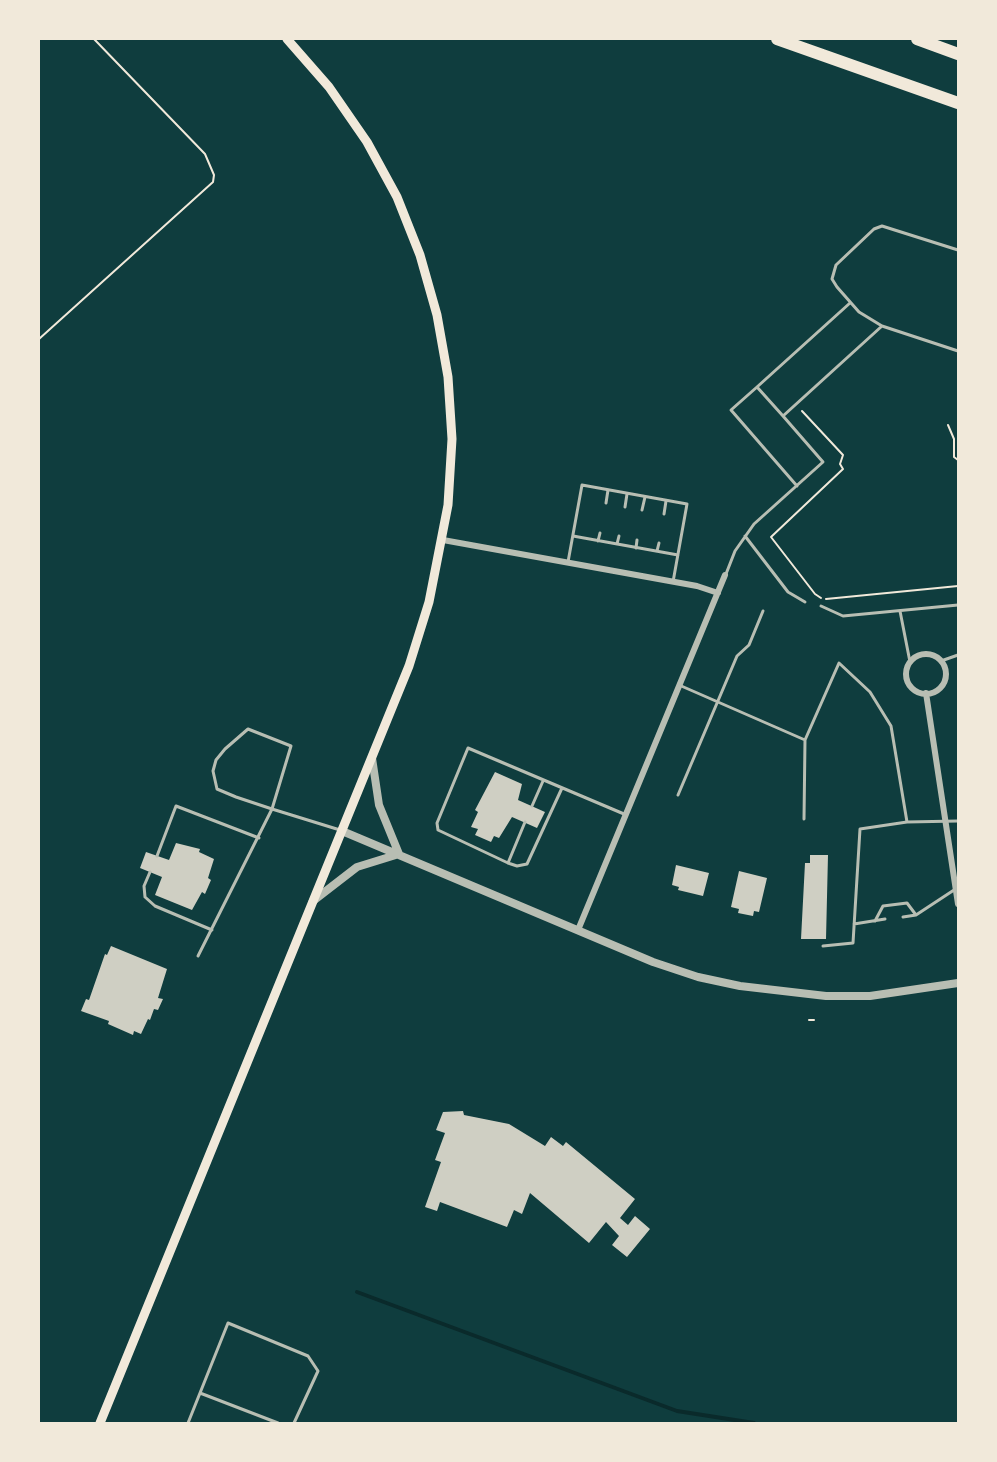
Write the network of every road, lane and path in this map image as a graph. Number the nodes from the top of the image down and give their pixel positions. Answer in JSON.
{"nodes":[{"id":1,"x":94,"y":39,"type":"edge"},
{"id":2,"x":287,"y":39,"type":"edge"},
{"id":3,"x":777,"y":39,"type":"edge"},
{"id":4,"x":917,"y":39,"type":"edge"},
{"id":5,"x":958,"y":54,"type":"edge"},
{"id":6,"x":958,"y":103,"type":"edge"},
{"id":7,"x":958,"y":250,"type":"edge"},
{"id":8,"x":850,"y":303,"type":"junction"},
{"id":9,"x":882,"y":326,"type":"junction"},
{"id":10,"x":39,"y":339,"type":"edge"},
{"id":11,"x":958,"y":351,"type":"edge"},
{"id":12,"x":757,"y":387,"type":"junction"},
{"id":13,"x":796,"y":405,"type":"junction"},
{"id":14,"x":783,"y":416,"type":"junction"},
{"id":15,"x":948,"y":425,"type":"dead end"},
{"id":16,"x":958,"y":460,"type":"edge"},
{"id":17,"x":797,"y":486,"type":"junction"},
{"id":18,"x":608,"y":489,"type":"junction"},
{"id":19,"x":627,"y":493,"type":"junction"},
{"id":20,"x":645,"y":496,"type":"junction"},
{"id":21,"x":666,"y":500,"type":"junction"},
{"id":22,"x":606,"y":503,"type":"dead end"},
{"id":23,"x":625,"y":507,"type":"dead end"},
{"id":24,"x":642,"y":510,"type":"dead end"},
{"id":25,"x":664,"y":514,"type":"dead end"},
{"id":26,"x":600,"y":533,"type":"dead end"},
{"id":27,"x":573,"y":536,"type":"junction"},
{"id":28,"x":619,"y":536,"type":"dead end"},
{"id":29,"x":746,"y":536,"type":"junction"},
{"id":30,"x":443,"y":540,"type":"junction"},
{"id":31,"x":638,"y":540,"type":"dead end"},
{"id":32,"x":598,"y":541,"type":"junction"},
{"id":33,"x":659,"y":543,"type":"dead end"},
{"id":34,"x":617,"y":544,"type":"junction"},
{"id":35,"x":636,"y":548,"type":"junction"},
{"id":36,"x":657,"y":551,"type":"junction"},
{"id":37,"x":678,"y":555,"type":"junction"},
{"id":38,"x":568,"y":562,"type":"junction"},
{"id":39,"x":725,"y":575,"type":"joint"},
{"id":40,"x":673,"y":582,"type":"junction"},
{"id":41,"x":958,"y":586,"type":"edge"},
{"id":42,"x":718,"y":593,"type":"junction"},
{"id":43,"x":805,"y":602,"type":"dead end"},
{"id":44,"x":958,"y":605,"type":"edge"},
{"id":45,"x":821,"y":606,"type":"dead end"},
{"id":46,"x":763,"y":611,"type":"dead end"},
{"id":47,"x":900,"y":611,"type":"junction"},
{"id":48,"x":958,"y":655,"type":"edge"},
{"id":49,"x":941,"y":661,"type":"junction"},
{"id":50,"x":910,"y":662,"type":"junction"},
{"id":51,"x":678,"y":685,"type":"junction"},
{"id":52,"x":926,"y":693,"type":"junction"},
{"id":53,"x":716,"y":701,"type":"junction"},
{"id":54,"x":805,"y":740,"type":"junction"},
{"id":55,"x":371,"y":756,"type":"junction"},
{"id":56,"x":543,"y":781,"type":"junction"},
{"id":57,"x":562,"y":788,"type":"junction"},
{"id":58,"x":678,"y":795,"type":"dead end"},
{"id":59,"x":532,"y":806,"type":"dead end"},
{"id":60,"x":272,"y":808,"type":"junction"},
{"id":61,"x":624,"y":814,"type":"junction"},
{"id":62,"x":804,"y":819,"type":"dead end"},
{"id":63,"x":958,"y":821,"type":"edge"},
{"id":64,"x":525,"y":822,"type":"dead end"},
{"id":65,"x":907,"y":822,"type":"junction"},
{"id":66,"x":946,"y":822,"type":"junction"},
{"id":67,"x":342,"y":831,"type":"junction"},
{"id":68,"x":259,"y":838,"type":"junction"},
{"id":69,"x":399,"y":854,"type":"junction"},
{"id":70,"x":157,"y":856,"type":"dead end"},
{"id":71,"x":508,"y":863,"type":"junction"},
{"id":72,"x":150,"y":872,"type":"dead end"},
{"id":73,"x":955,"y":889,"type":"junction"},
{"id":74,"x":312,"y":902,"type":"junction"},
{"id":75,"x":958,"y":904,"type":"edge"},
{"id":76,"x":916,"y":915,"type":"junction"},
{"id":77,"x":903,"y":917,"type":"dead end"},
{"id":78,"x":885,"y":919,"type":"dead end"},
{"id":79,"x":875,"y":921,"type":"junction"},
{"id":80,"x":854,"y":924,"type":"junction"},
{"id":81,"x":212,"y":930,"type":"junction"},
{"id":82,"x":578,"y":930,"type":"junction"},
{"id":83,"x":824,"y":945,"type":"dead end"},
{"id":84,"x":198,"y":956,"type":"dead end"},
{"id":85,"x":958,"y":983,"type":"edge"},
{"id":86,"x":809,"y":1020,"type":"dead end"},
{"id":87,"x":814,"y":1020,"type":"dead end"},
{"id":88,"x":200,"y":1393,"type":"junction"},
{"id":89,"x":100,"y":1423,"type":"edge"},
{"id":90,"x":188,"y":1423,"type":"edge"},
{"id":91,"x":278,"y":1423,"type":"edge"},
{"id":92,"x":294,"y":1423,"type":"edge"}],
"edges":[{"from":1,"to":10,"type":"path"},
{"from":2,"to":30,"type":"main road"},
{"from":3,"to":6,"type":"highway"},
{"from":4,"to":5,"type":"highway"},
{"from":7,"to":8,"type":"lane"},
{"from":8,"to":9,"type":"lane"},
{"from":8,"to":12,"type":"lane"},
{"from":9,"to":11,"type":"lane"},
{"from":9,"to":13,"type":"lane"},
{"from":12,"to":14,"type":"lane"},
{"from":12,"to":17,"type":"lane"},
{"from":13,"to":14,"type":"lane"},
{"from":13,"to":41,"type":"path"},
{"from":14,"to":17,"type":"lane"},
{"from":15,"to":16,"type":"path"},
{"from":17,"to":29,"type":"lane"},
{"from":18,"to":19,"type":"lane"},
{"from":18,"to":22,"type":"lane"},
{"from":18,"to":27,"type":"lane"},
{"from":19,"to":20,"type":"lane"},
{"from":19,"to":23,"type":"lane"},
{"from":20,"to":21,"type":"lane"},
{"from":20,"to":24,"type":"lane"},
{"from":21,"to":25,"type":"lane"},
{"from":21,"to":37,"type":"lane"},
{"from":26,"to":32,"type":"lane"},
{"from":27,"to":32,"type":"lane"},
{"from":27,"to":38,"type":"lane"},
{"from":28,"to":34,"type":"lane"},
{"from":29,"to":39,"type":"lane"},
{"from":29,"to":43,"type":"lane"},
{"from":30,"to":38,"type":"street"},
{"from":30,"to":55,"type":"main road"},
{"from":31,"to":35,"type":"lane"},
{"from":32,"to":34,"type":"lane"},
{"from":33,"to":36,"type":"lane"},
{"from":34,"to":35,"type":"lane"},
{"from":35,"to":36,"type":"lane"},
{"from":36,"to":37,"type":"lane"},
{"from":37,"to":40,"type":"lane"},
{"from":38,"to":40,"type":"street"},
{"from":39,"to":42,"type":"street"},
{"from":40,"to":42,"type":"street"},
{"from":42,"to":51,"type":"street"},
{"from":44,"to":47,"type":"lane"},
{"from":45,"to":47,"type":"lane"},
{"from":46,"to":53,"type":"lane"},
{"from":47,"to":50,"type":"lane"},
{"from":48,"to":49,"type":"lane"},
{"from":49,"to":50,"type":"street"},
{"from":49,"to":52,"type":"street"},
{"from":50,"to":52,"type":"street"},
{"from":51,"to":53,"type":"lane"},
{"from":51,"to":61,"type":"street"},
{"from":52,"to":66,"type":"street"},
{"from":53,"to":54,"type":"lane"},
{"from":53,"to":58,"type":"lane"},
{"from":54,"to":62,"type":"lane"},
{"from":54,"to":65,"type":"lane"},
{"from":55,"to":67,"type":"main road"},
{"from":55,"to":69,"type":"street"},
{"from":56,"to":57,"type":"lane"},
{"from":56,"to":59,"type":"lane"},
{"from":56,"to":71,"type":"lane"},
{"from":57,"to":61,"type":"lane"},
{"from":57,"to":71,"type":"lane"},
{"from":60,"to":60,"type":"lane"},
{"from":60,"to":67,"type":"lane"},
{"from":60,"to":68,"type":"lane"},
{"from":61,"to":82,"type":"street"},
{"from":63,"to":66,"type":"lane"},
{"from":64,"to":71,"type":"lane"},
{"from":65,"to":66,"type":"lane"},
{"from":65,"to":80,"type":"lane"},
{"from":66,"to":73,"type":"street"},
{"from":67,"to":69,"type":"street"},
{"from":67,"to":74,"type":"main road"},
{"from":68,"to":70,"type":"lane"},
{"from":68,"to":81,"type":"lane"},
{"from":69,"to":74,"type":"street"},
{"from":69,"to":82,"type":"street"},
{"from":72,"to":81,"type":"lane"},
{"from":73,"to":75,"type":"street"},
{"from":73,"to":76,"type":"lane"},
{"from":74,"to":89,"type":"main road"},
{"from":76,"to":77,"type":"lane"},
{"from":76,"to":79,"type":"lane"},
{"from":78,"to":79,"type":"lane"},
{"from":79,"to":80,"type":"lane"},
{"from":80,"to":83,"type":"lane"},
{"from":81,"to":84,"type":"lane"},
{"from":82,"to":85,"type":"street"},
{"from":86,"to":87,"type":"path"},
{"from":88,"to":90,"type":"lane"},
{"from":88,"to":91,"type":"lane"},
{"from":88,"to":92,"type":"lane"}]}
